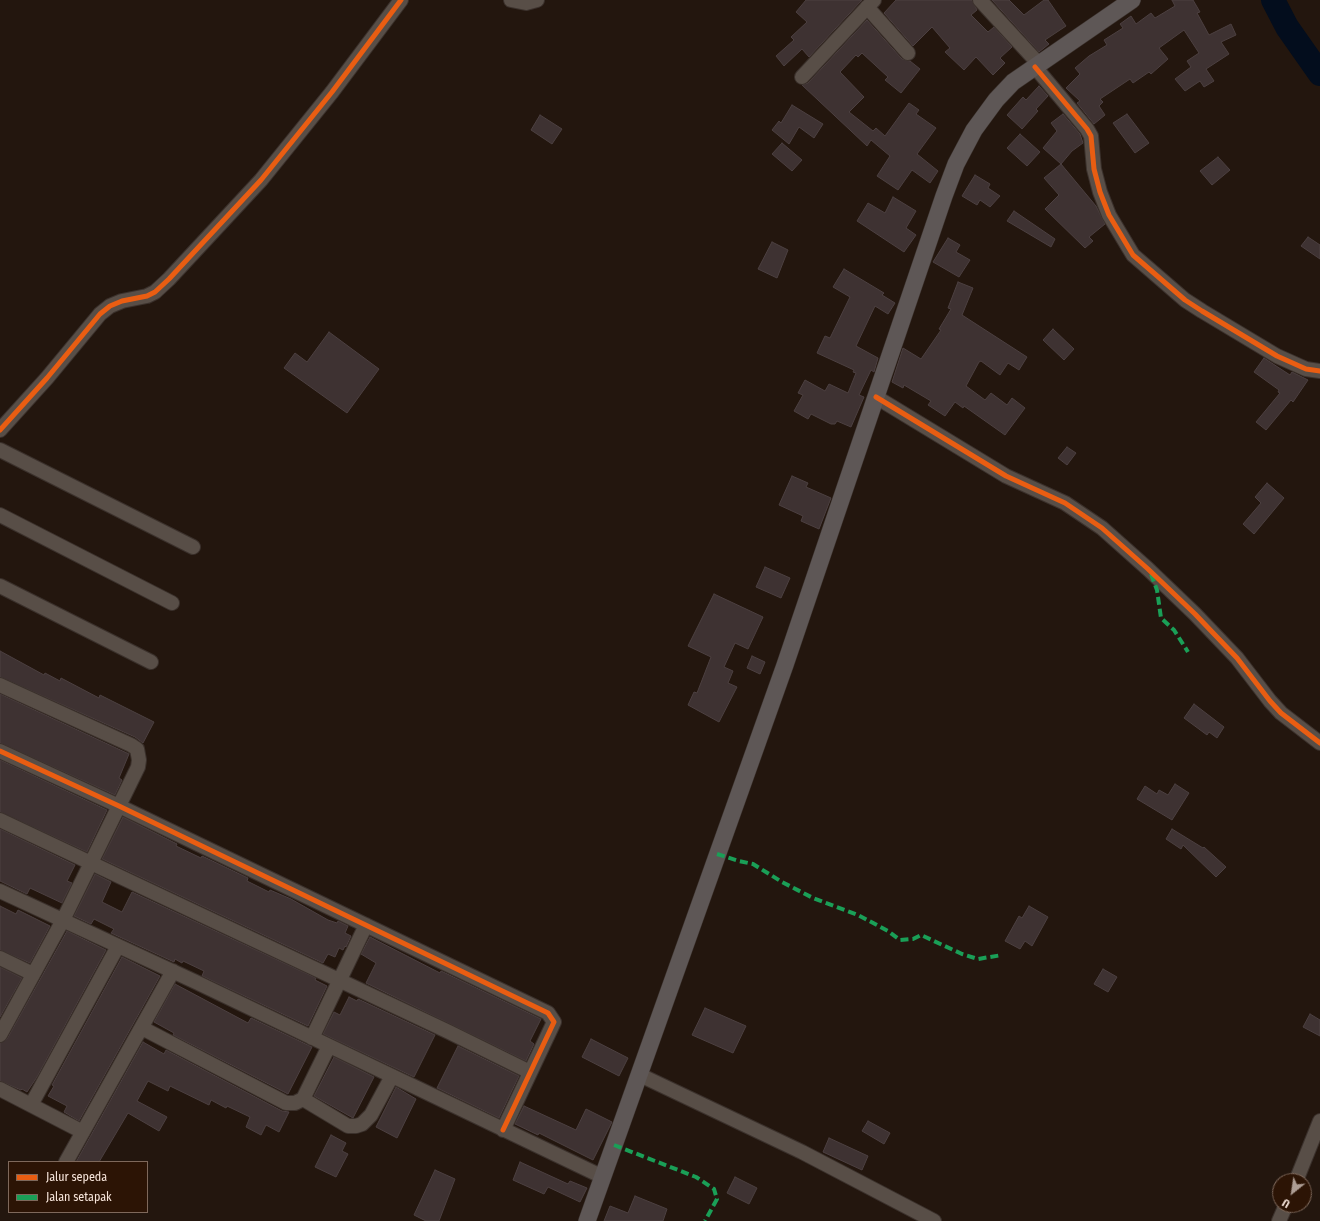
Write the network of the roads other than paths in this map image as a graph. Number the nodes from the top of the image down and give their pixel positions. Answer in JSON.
{"nodes":[{"id":1,"x":400,"y":0,"type":"edge"},
{"id":2,"x":511,"y":0,"type":"edge"},
{"id":3,"x":537,"y":0,"type":"edge"},
{"id":4,"x":980,"y":0,"type":"edge"},
{"id":5,"x":1132,"y":0,"type":"edge"},
{"id":6,"x":870,"y":4,"type":"edge"},
{"id":7,"x":908,"y":53,"type":"dead end"},
{"id":8,"x":1037,"y":65,"type":"junction"},
{"id":9,"x":802,"y":77,"type":"dead end"},
{"id":10,"x":1320,"y":371,"type":"edge"},
{"id":11,"x":876,"y":397,"type":"junction"},
{"id":12,"x":0,"y":430,"type":"edge"},
{"id":13,"x":0,"y":450,"type":"edge"},
{"id":14,"x":0,"y":515,"type":"edge"},
{"id":15,"x":193,"y":547,"type":"dead end"},
{"id":16,"x":0,"y":586,"type":"edge"},
{"id":17,"x":172,"y":603,"type":"dead end"},
{"id":18,"x":151,"y":662,"type":"dead end"},
{"id":19,"x":0,"y":685,"type":"edge"},
{"id":20,"x":1320,"y":743,"type":"edge"},
{"id":21,"x":0,"y":751,"type":"edge"},
{"id":22,"x":119,"y":806,"type":"junction"},
{"id":23,"x":0,"y":820,"type":"edge"},
{"id":24,"x":91,"y":863,"type":"junction"},
{"id":25,"x":0,"y":891,"type":"edge"},
{"id":26,"x":63,"y":920,"type":"junction"},
{"id":27,"x":366,"y":925,"type":"junction"},
{"id":28,"x":118,"y":946,"type":"junction"},
{"id":29,"x":0,"y":958,"type":"edge"},
{"id":30,"x":173,"y":971,"type":"junction"},
{"id":31,"x":33,"y":974,"type":"junction"},
{"id":32,"x":340,"y":981,"type":"junction"},
{"id":33,"x":2,"y":1028,"type":"edge"},
{"id":34,"x":142,"y":1028,"type":"junction"},
{"id":35,"x":312,"y":1038,"type":"junction"},
{"id":36,"x":329,"y":1046,"type":"junction"},
{"id":37,"x":530,"y":1072,"type":"junction"},
{"id":38,"x":640,"y":1075,"type":"junction"},
{"id":39,"x":392,"y":1076,"type":"junction"},
{"id":40,"x":0,"y":1089,"type":"edge"},
{"id":41,"x":303,"y":1100,"type":"junction"},
{"id":42,"x":31,"y":1105,"type":"junction"},
{"id":43,"x":1320,"y":1120,"type":"edge"},
{"id":44,"x":503,"y":1130,"type":"junction"},
{"id":45,"x":83,"y":1132,"type":"junction"},
{"id":46,"x":67,"y":1161,"type":"edge"},
{"id":47,"x":1299,"y":1173,"type":"edge"},
{"id":48,"x":603,"y":1177,"type":"junction"},
{"id":49,"x":587,"y":1221,"type":"edge"},
{"id":50,"x":934,"y":1221,"type":"edge"}],
"edges":[{"from":1,"to":12,"type":"street"},
{"from":2,"to":3,"type":"street"},
{"from":4,"to":8,"type":"street"},
{"from":5,"to":8,"type":"main road"},
{"from":6,"to":7,"type":"street"},
{"from":6,"to":9,"type":"street"},
{"from":8,"to":10,"type":"street"},
{"from":8,"to":11,"type":"main road"},
{"from":11,"to":20,"type":"street"},
{"from":11,"to":38,"type":"main road"},
{"from":13,"to":15,"type":"street"},
{"from":14,"to":17,"type":"street"},
{"from":16,"to":18,"type":"street"},
{"from":19,"to":22,"type":"street"},
{"from":21,"to":22,"type":"street"},
{"from":22,"to":24,"type":"street"},
{"from":22,"to":27,"type":"street"},
{"from":23,"to":24,"type":"street"},
{"from":24,"to":26,"type":"street"},
{"from":24,"to":32,"type":"street"},
{"from":25,"to":26,"type":"street"},
{"from":26,"to":28,"type":"street"},
{"from":26,"to":31,"type":"street"},
{"from":27,"to":32,"type":"street"},
{"from":27,"to":37,"type":"street"},
{"from":28,"to":30,"type":"street"},
{"from":28,"to":42,"type":"street"},
{"from":29,"to":31,"type":"street"},
{"from":30,"to":34,"type":"street"},
{"from":30,"to":35,"type":"street"},
{"from":31,"to":33,"type":"street"},
{"from":32,"to":35,"type":"street"},
{"from":32,"to":37,"type":"street"},
{"from":34,"to":41,"type":"street"},
{"from":34,"to":45,"type":"street"},
{"from":35,"to":36,"type":"street"},
{"from":36,"to":39,"type":"street"},
{"from":36,"to":41,"type":"street"},
{"from":37,"to":44,"type":"street"},
{"from":38,"to":48,"type":"main road"},
{"from":38,"to":50,"type":"street"},
{"from":39,"to":41,"type":"street"},
{"from":39,"to":44,"type":"street"},
{"from":40,"to":42,"type":"street"},
{"from":42,"to":45,"type":"street"},
{"from":43,"to":47,"type":"street"},
{"from":44,"to":48,"type":"street"},
{"from":45,"to":46,"type":"street"},
{"from":48,"to":49,"type":"main road"}]}
